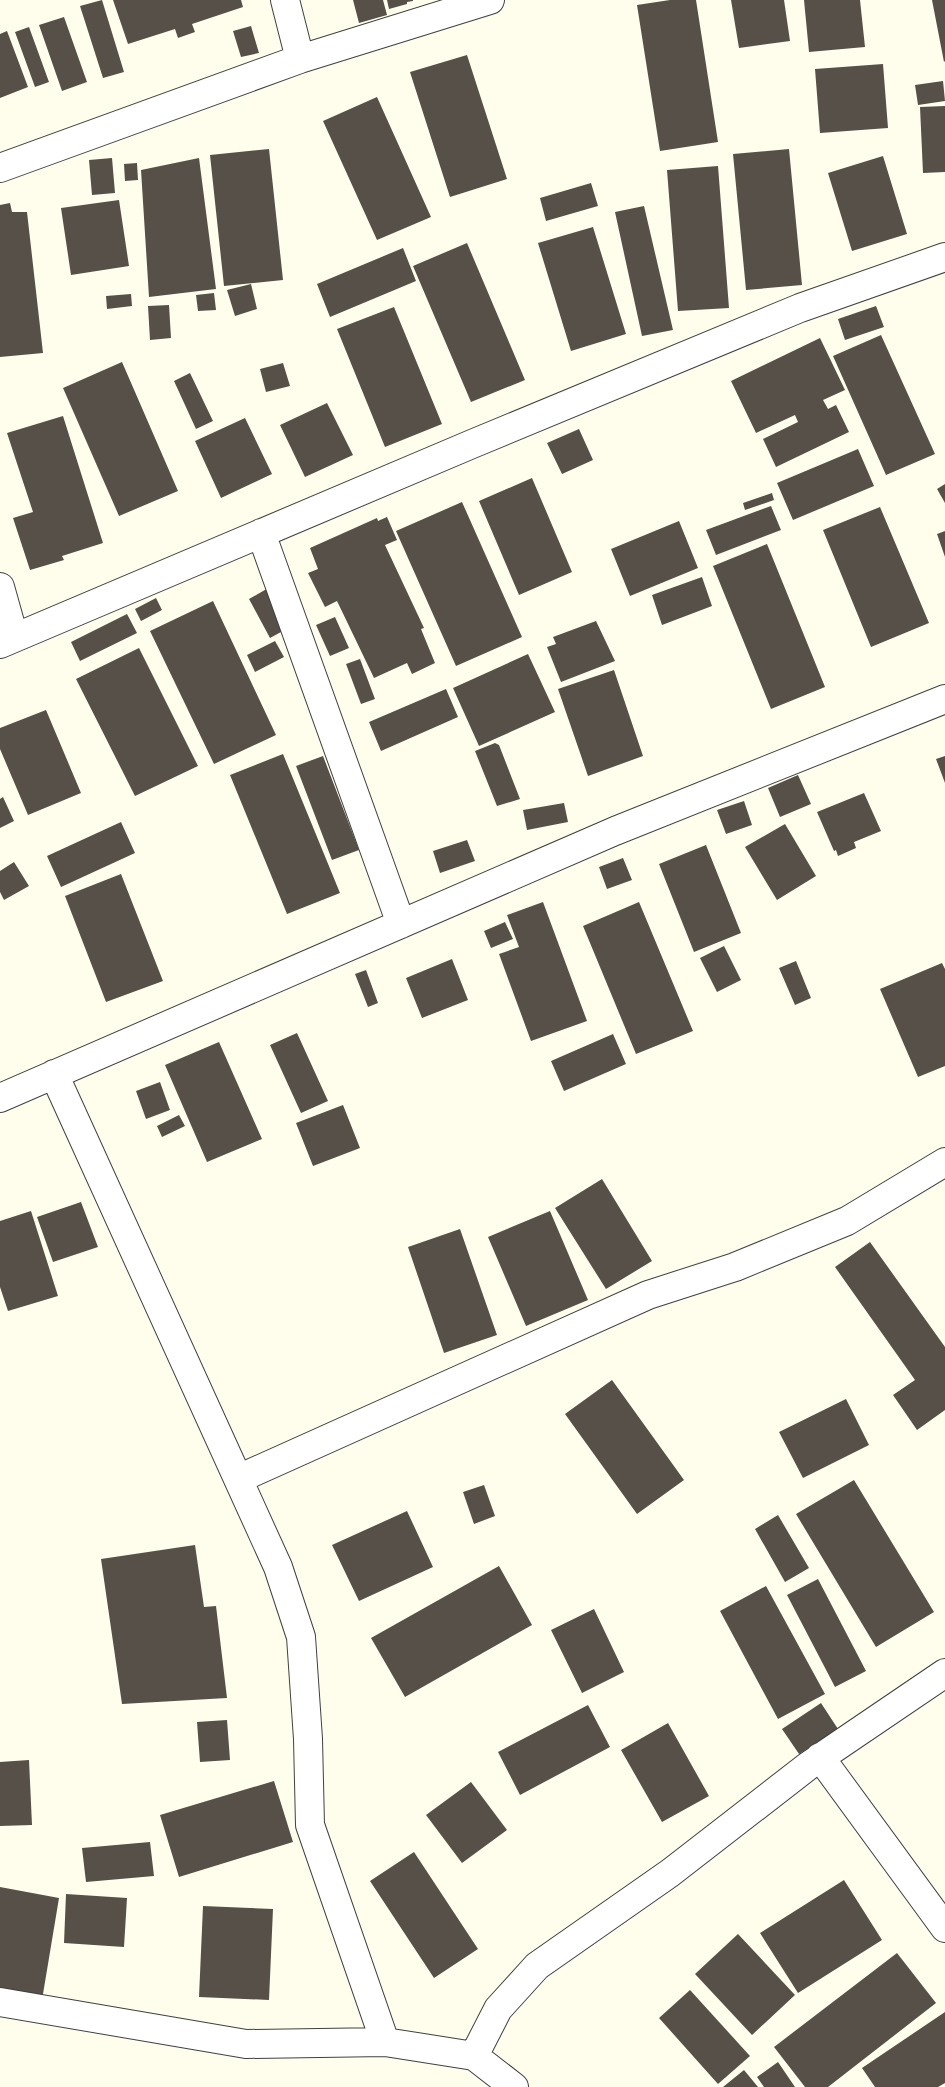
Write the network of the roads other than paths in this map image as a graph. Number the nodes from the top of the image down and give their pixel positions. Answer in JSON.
{"nodes":[{"id":1,"x":285,"y":0,"type":"edge"},
{"id":2,"x":490,"y":0,"type":"edge"},
{"id":3,"x":300,"y":59,"type":"junction"},
{"id":4,"x":0,"y":168,"type":"edge"},
{"id":5,"x":945,"y":257,"type":"edge"},
{"id":6,"x":261,"y":533,"type":"junction"},
{"id":7,"x":0,"y":587,"type":"edge"},
{"id":8,"x":7,"y":641,"type":"edge"},
{"id":9,"x":945,"y":699,"type":"edge"},
{"id":10,"x":401,"y":924,"type":"junction"},
{"id":11,"x":54,"y":1074,"type":"junction"},
{"id":12,"x":0,"y":1098,"type":"edge"},
{"id":13,"x":945,"y":1162,"type":"edge"},
{"id":14,"x":238,"y":1478,"type":"junction"},
{"id":15,"x":945,"y":1674,"type":"edge"},
{"id":16,"x":820,"y":1757,"type":"junction"},
{"id":17,"x":945,"y":1928,"type":"edge"},
{"id":18,"x":0,"y":2002,"type":"edge"},
{"id":19,"x":385,"y":2042,"type":"junction"},
{"id":20,"x":474,"y":2056,"type":"junction"},
{"id":21,"x":514,"y":2087,"type":"edge"}],
"edges":[{"from":1,"to":3,"type":"street"},
{"from":2,"to":3,"type":"street"},
{"from":3,"to":4,"type":"street"},
{"from":5,"to":6,"type":"street"},
{"from":6,"to":8,"type":"street"},
{"from":6,"to":10,"type":"street"},
{"from":7,"to":8,"type":"street"},
{"from":9,"to":10,"type":"street"},
{"from":10,"to":11,"type":"street"},
{"from":11,"to":12,"type":"street"},
{"from":11,"to":14,"type":"street"},
{"from":13,"to":14,"type":"street"},
{"from":14,"to":19,"type":"street"},
{"from":15,"to":16,"type":"street"},
{"from":16,"to":17,"type":"street"},
{"from":16,"to":20,"type":"street"},
{"from":18,"to":19,"type":"street"},
{"from":19,"to":20,"type":"street"},
{"from":20,"to":21,"type":"street"}]}
